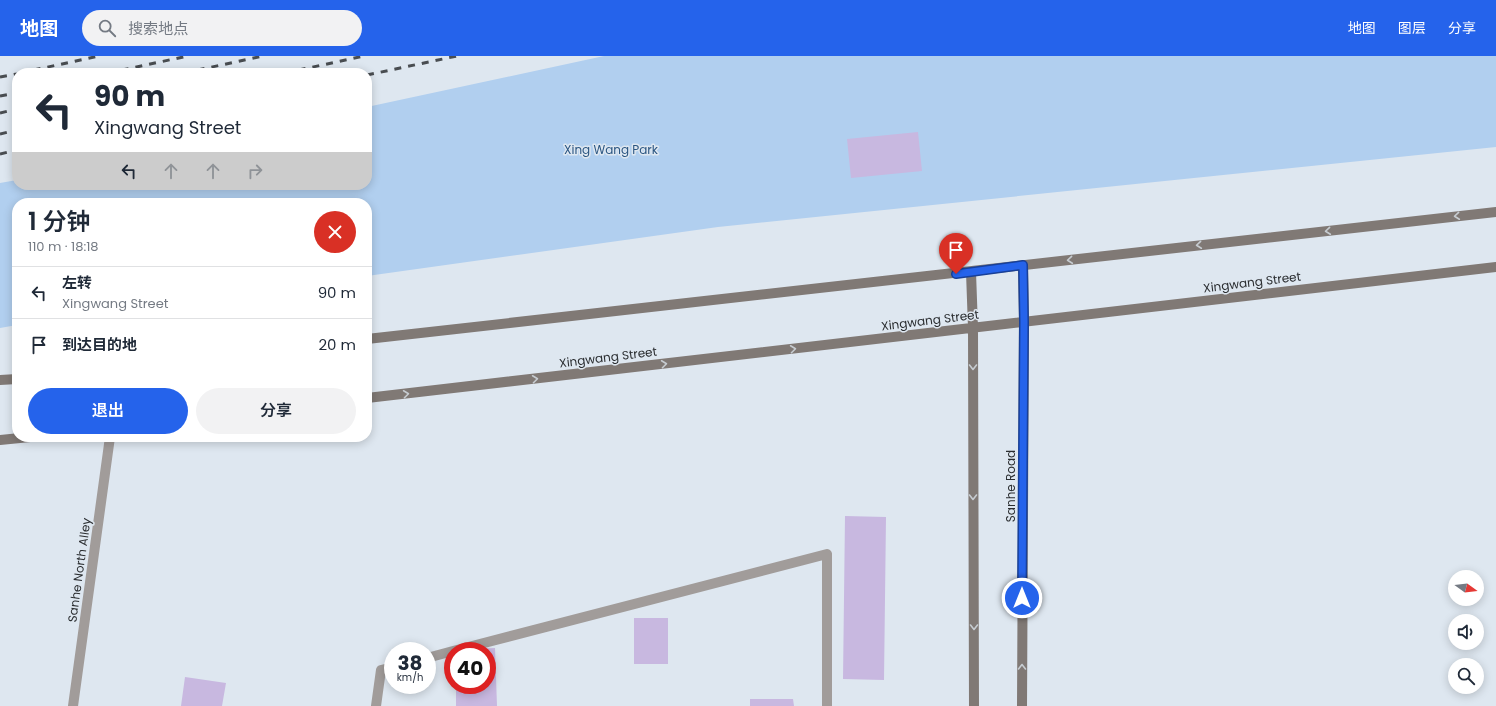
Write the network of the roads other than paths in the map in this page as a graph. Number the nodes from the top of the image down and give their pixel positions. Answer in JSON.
{"nodes":[{"id":1,"x":1496,"y":212,"type":"edge"},
{"id":2,"x":1023,"y":265,"type":"junction"},
{"id":3,"x":1496,"y":267,"type":"edge"},
{"id":4,"x":971,"y":272,"type":"junction"},
{"id":5,"x":1024,"y":322,"type":"junction"},
{"id":6,"x":973,"y":328,"type":"junction"},
{"id":7,"x":372,"y":338,"type":"edge"},
{"id":8,"x":12,"y":379,"type":"edge"},
{"id":9,"x":0,"y":380,"type":"edge"},
{"id":10,"x":372,"y":397,"type":"edge"},
{"id":11,"x":12,"y":439,"type":"edge"},
{"id":12,"x":0,"y":440,"type":"edge"},
{"id":13,"x":109,"y":442,"type":"edge"},
{"id":14,"x":488,"y":642,"type":"edge"},
{"id":15,"x":384,"y":669,"type":"edge"},
{"id":16,"x":73,"y":706,"type":"edge"},
{"id":17,"x":376,"y":706,"type":"edge"},
{"id":18,"x":827,"y":706,"type":"edge"},
{"id":19,"x":974,"y":706,"type":"edge"},
{"id":20,"x":1022,"y":706,"type":"edge"}],
"edges":[{"from":1,"to":2,"type":"main road","one_way":true},
{"from":2,"to":4,"type":"main road"},
{"from":2,"to":5,"type":"main road","name":"Sanhe Road"},
{"from":3,"to":5,"type":"main road","name":"Xingwang Street"},
{"from":4,"to":6,"type":"main road"},
{"from":4,"to":7,"type":"main road"},
{"from":5,"to":6,"type":"main road","name":"Xingwang Street"},
{"from":20,"to":5,"type":"main road","name":"Sanhe Road","one_way":true},
{"from":10,"to":6,"type":"main road","name":"Xingwang Street","one_way":true},
{"from":6,"to":19,"type":"main road","one_way":true},
{"from":8,"to":9,"type":"main road"},
{"from":11,"to":12,"type":"main road"},
{"from":13,"to":16,"type":"street","name":"Sanhe North Alley"},
{"from":14,"to":18,"type":"street"},
{"from":15,"to":17,"type":"street"}]}
